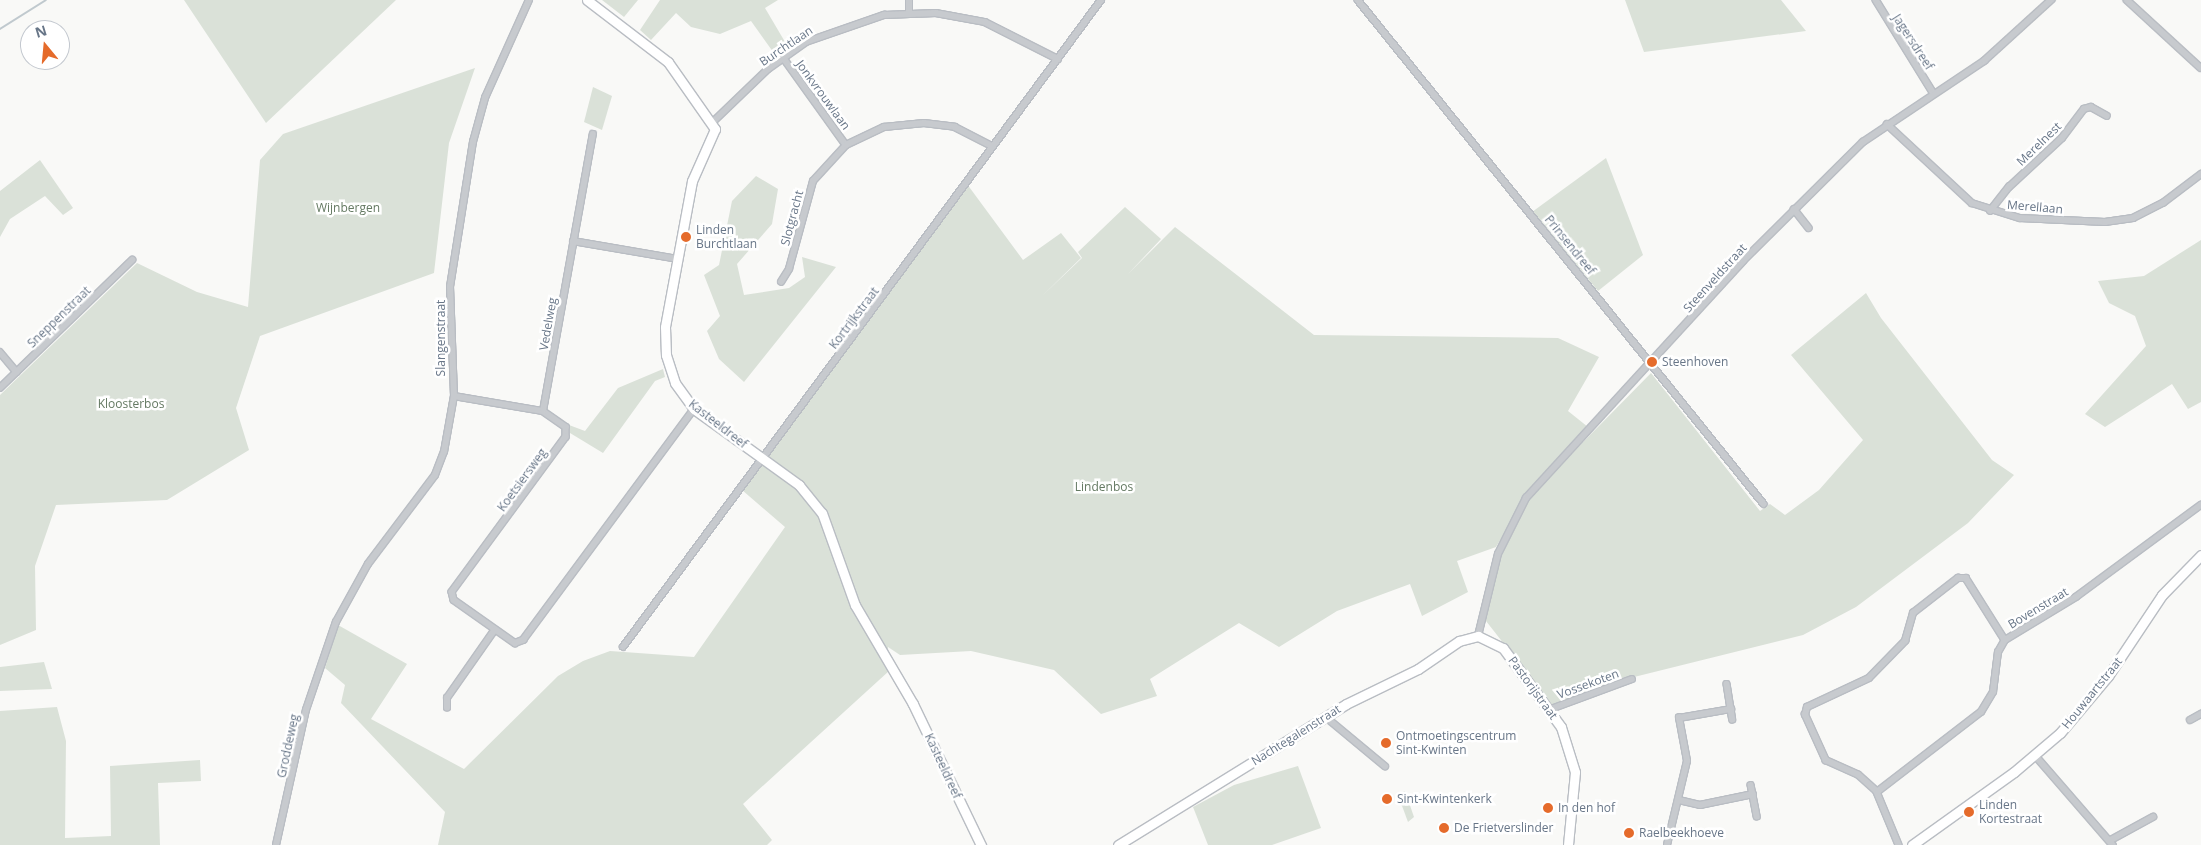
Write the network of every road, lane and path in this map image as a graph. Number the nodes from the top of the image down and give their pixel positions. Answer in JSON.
{"nodes":[{"id":1,"x":529,"y":0,"type":"edge"},
{"id":2,"x":586,"y":0,"type":"edge"},
{"id":3,"x":909,"y":0,"type":"edge"},
{"id":4,"x":1101,"y":0,"type":"edge"},
{"id":5,"x":1358,"y":0,"type":"edge"},
{"id":6,"x":1876,"y":0,"type":"edge"},
{"id":7,"x":2051,"y":0,"type":"edge"},
{"id":8,"x":2127,"y":0,"type":"edge"},
{"id":9,"x":909,"y":13,"type":"junction"},
{"id":10,"x":783,"y":57,"type":"junction"},
{"id":11,"x":1058,"y":59,"type":"junction"},
{"id":12,"x":2201,"y":68,"type":"edge"},
{"id":13,"x":1934,"y":94,"type":"junction"},
{"id":14,"x":2107,"y":116,"type":"dead end"},
{"id":15,"x":713,"y":122,"type":"junction"},
{"id":16,"x":1886,"y":124,"type":"junction"},
{"id":17,"x":593,"y":134,"type":"dead end"},
{"id":18,"x":846,"y":145,"type":"junction"},
{"id":19,"x":992,"y":146,"type":"junction"},
{"id":20,"x":2201,"y":174,"type":"edge"},
{"id":21,"x":1794,"y":209,"type":"junction"},
{"id":22,"x":1990,"y":211,"type":"junction"},
{"id":23,"x":1809,"y":228,"type":"dead end"},
{"id":24,"x":573,"y":242,"type":"junction"},
{"id":25,"x":678,"y":259,"type":"junction"},
{"id":26,"x":132,"y":260,"type":"dead end"},
{"id":27,"x":781,"y":282,"type":"dead end"},
{"id":28,"x":0,"y":352,"type":"edge"},
{"id":29,"x":1652,"y":362,"type":"junction"},
{"id":30,"x":17,"y":372,"type":"junction"},
{"id":31,"x":0,"y":388,"type":"edge"},
{"id":32,"x":454,"y":396,"type":"junction"},
{"id":33,"x":694,"y":409,"type":"junction"},
{"id":34,"x":543,"y":411,"type":"junction"},
{"id":35,"x":762,"y":458,"type":"junction"},
{"id":36,"x":1764,"y":504,"type":"dead end"},
{"id":37,"x":2201,"y":506,"type":"edge"},
{"id":38,"x":2201,"y":555,"type":"edge"},
{"id":39,"x":494,"y":631,"type":"junction"},
{"id":40,"x":1478,"y":636,"type":"junction"},
{"id":41,"x":2005,"y":640,"type":"junction"},
{"id":42,"x":623,"y":647,"type":"dead end"},
{"id":43,"x":325,"y":652,"type":"joint"},
{"id":44,"x":1632,"y":679,"type":"dead end"},
{"id":45,"x":1726,"y":684,"type":"dead end"},
{"id":46,"x":447,"y":708,"type":"dead end"},
{"id":47,"x":1551,"y":709,"type":"junction"},
{"id":48,"x":1731,"y":709,"type":"junction"},
{"id":49,"x":2201,"y":714,"type":"edge"},
{"id":50,"x":1326,"y":717,"type":"junction"},
{"id":51,"x":1733,"y":720,"type":"dead end"},
{"id":52,"x":2190,"y":720,"type":"dead end"},
{"id":53,"x":2035,"y":755,"type":"junction"},
{"id":54,"x":1385,"y":766,"type":"dead end"},
{"id":55,"x":1752,"y":785,"type":"dead end"},
{"id":56,"x":1877,"y":792,"type":"junction"},
{"id":57,"x":1753,"y":794,"type":"junction"},
{"id":58,"x":1679,"y":800,"type":"junction"},
{"id":59,"x":1757,"y":816,"type":"dead end"},
{"id":60,"x":2153,"y":817,"type":"dead end"},
{"id":61,"x":2112,"y":843,"type":"edge"},
{"id":62,"x":276,"y":845,"type":"edge"},
{"id":63,"x":981,"y":845,"type":"edge"},
{"id":64,"x":1118,"y":845,"type":"edge"},
{"id":65,"x":1568,"y":845,"type":"edge"},
{"id":66,"x":1667,"y":845,"type":"edge"},
{"id":67,"x":1899,"y":845,"type":"edge"},
{"id":68,"x":1913,"y":845,"type":"edge"}],
"edges":[{"from":1,"to":32,"type":"street","name":"Slangenstraat"},
{"from":2,"to":15,"type":"street"},
{"from":3,"to":9,"type":"street"},
{"from":4,"to":11,"type":"street","name":"Kortrijkstraat"},
{"from":5,"to":29,"type":"street","name":"Prinsendreef"},
{"from":6,"to":13,"type":"street","name":"Jagersdreef"},
{"from":7,"to":13,"type":"street","name":"Steenveldstraat"},
{"from":8,"to":12,"type":"street"},
{"from":9,"to":10,"type":"street","name":"Burchtlaan"},
{"from":9,"to":11,"type":"street","name":"Burchtlaan"},
{"from":10,"to":15,"type":"street","name":"Burchtlaan"},
{"from":10,"to":18,"type":"street","name":"Jonkvrouwlaan"},
{"from":11,"to":19,"type":"street","name":"Kortrijkstraat"},
{"from":13,"to":16,"type":"street","name":"Steenveldstraat"},
{"from":14,"to":22,"type":"street","name":"Merelnest"},
{"from":15,"to":25,"type":"street","name":"Kasteeldreef"},
{"from":16,"to":21,"type":"street","name":"Steenveldstraat"},
{"from":16,"to":22,"type":"street","name":"Merellaan"},
{"from":17,"to":24,"type":"street","name":"Vedelweg"},
{"from":18,"to":19,"type":"street","name":"Slotgracht"},
{"from":18,"to":27,"type":"street","name":"Slotgracht"},
{"from":19,"to":35,"type":"street","name":"Kortrijkstraat"},
{"from":20,"to":22,"type":"street","name":"Merellaan"},
{"from":21,"to":23,"type":"street"},
{"from":21,"to":29,"type":"street","name":"Steenveldstraat"},
{"from":24,"to":25,"type":"street"},
{"from":24,"to":34,"type":"street","name":"Vedelweg"},
{"from":25,"to":33,"type":"street","name":"Kasteeldreef"},
{"from":26,"to":30,"type":"street","name":"Sneppenstraat"},
{"from":28,"to":30,"type":"street"},
{"from":29,"to":36,"type":"street","name":"Prinsendreef"},
{"from":29,"to":40,"type":"street","name":"Steenveldstraat"},
{"from":30,"to":31,"type":"street","name":"Sneppenstraat"},
{"from":32,"to":34,"type":"street","name":"Koetsiersweg"},
{"from":32,"to":43,"type":"street","name":"Slangenstraat"},
{"from":33,"to":35,"type":"street","name":"Kasteeldreef"},
{"from":33,"to":39,"type":"street","name":"Koetsiersweg"},
{"from":34,"to":39,"type":"street","name":"Koetsiersweg"},
{"from":35,"to":42,"type":"street","name":"Kortrijkstraat"},
{"from":35,"to":63,"type":"street","name":"Kasteeldreef"},
{"from":37,"to":41,"type":"street","name":"Bovenstraat"},
{"from":38,"to":53,"type":"street","name":"Houwaartstraat"},
{"from":39,"to":46,"type":"street"},
{"from":40,"to":47,"type":"street","name":"Pastorijstraat"},
{"from":40,"to":50,"type":"street","name":"Nachtegalenstraat"},
{"from":41,"to":56,"type":"street","name":"Bovenstraat"},
{"from":41,"to":56,"type":"street"},
{"from":43,"to":62,"type":"street","name":"Groddeweg"},
{"from":44,"to":47,"type":"street","name":"Vossekoten"},
{"from":45,"to":48,"type":"street"},
{"from":47,"to":65,"type":"street","name":"Pastorijstraat"},
{"from":48,"to":51,"type":"street"},
{"from":48,"to":58,"type":"street"},
{"from":49,"to":52,"type":"street"},
{"from":50,"to":54,"type":"street"},
{"from":50,"to":64,"type":"street","name":"Nachtegalenstraat"},
{"from":53,"to":61,"type":"street"},
{"from":53,"to":68,"type":"street","name":"Houwaartstraat"},
{"from":55,"to":57,"type":"street"},
{"from":56,"to":67,"type":"street"},
{"from":57,"to":58,"type":"street"},
{"from":57,"to":59,"type":"street"},
{"from":58,"to":66,"type":"street"},
{"from":60,"to":61,"type":"street"}]}
